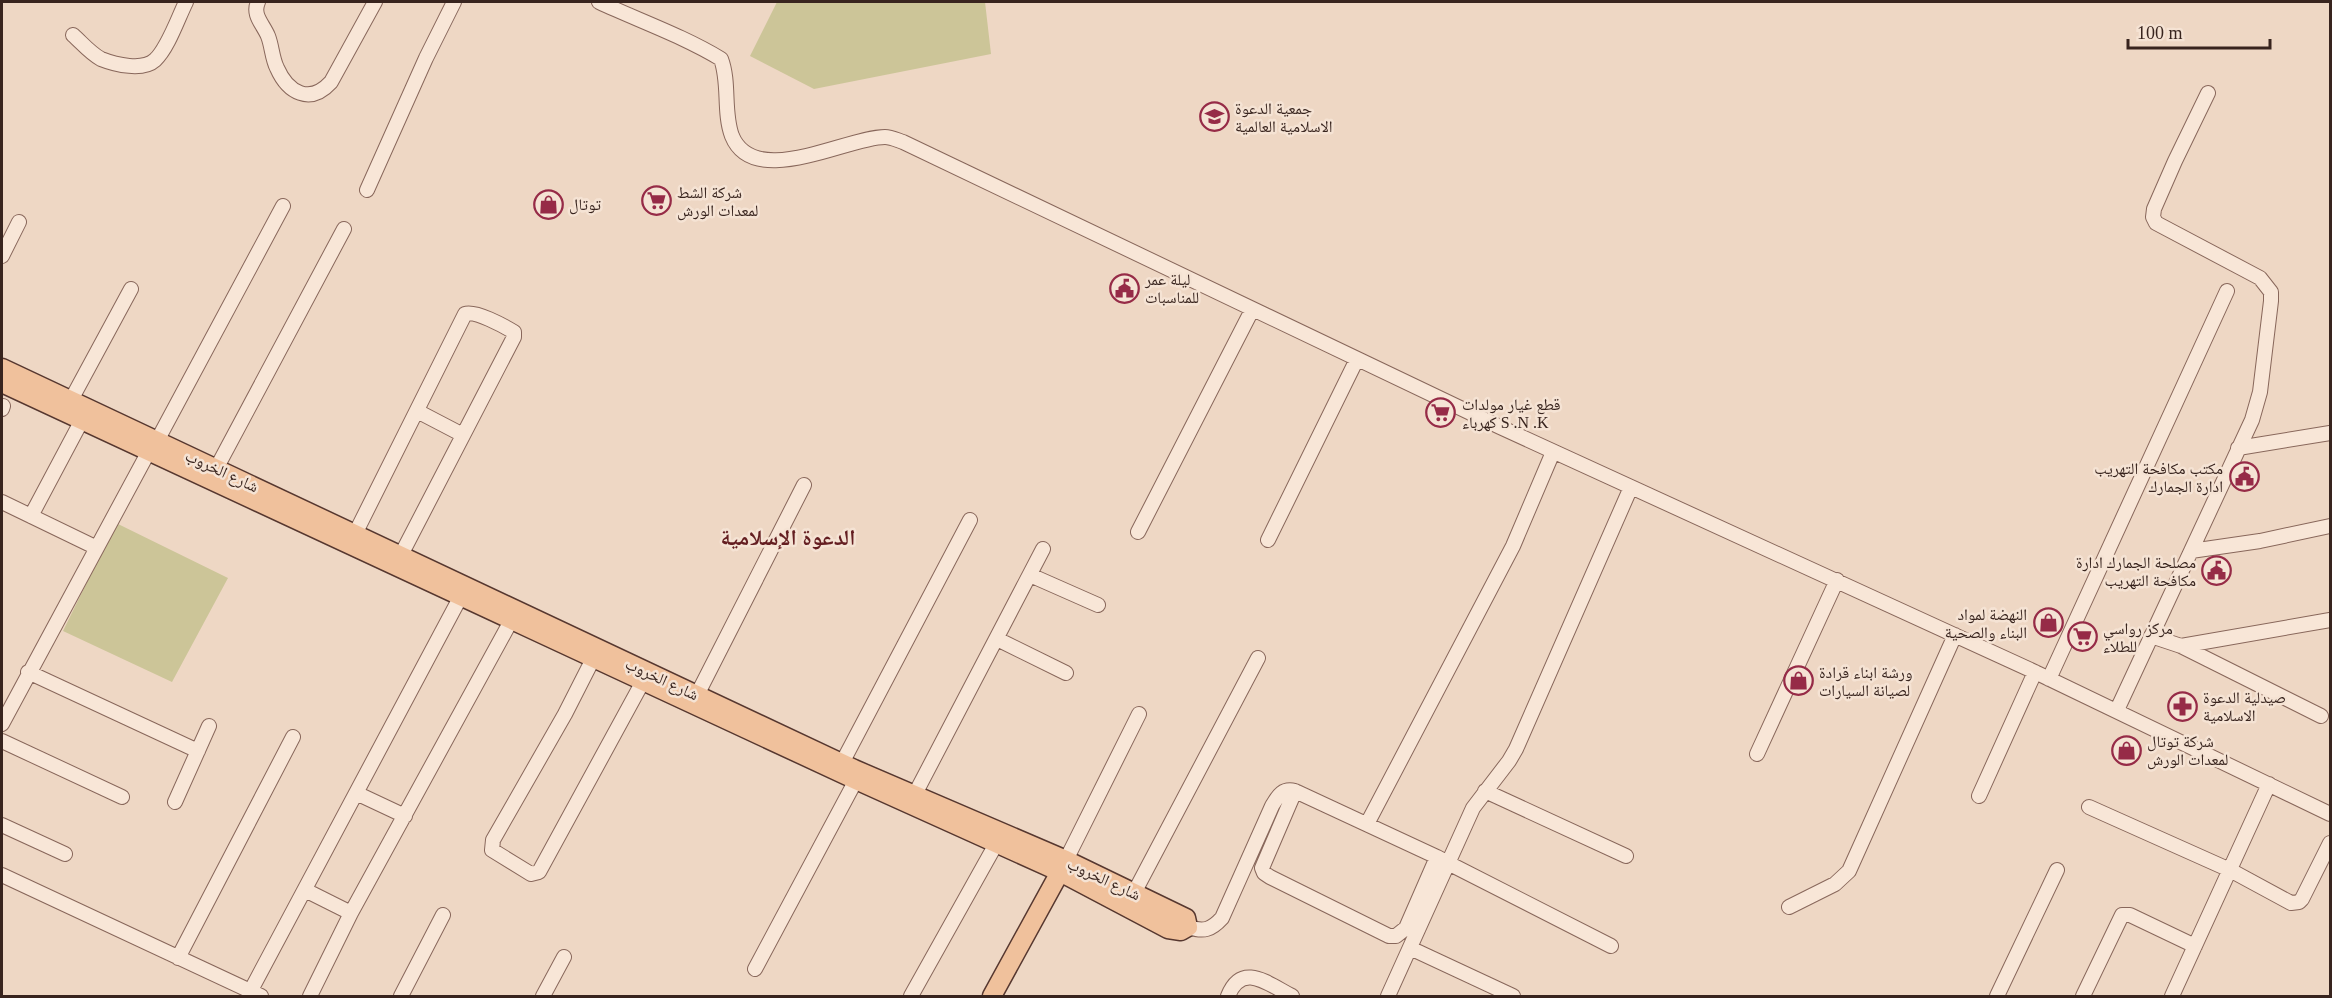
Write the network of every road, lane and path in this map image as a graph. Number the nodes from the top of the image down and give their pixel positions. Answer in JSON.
{"nodes":[{"id":1,"x":186,"y":2,"type":"edge"},
{"id":2,"x":258,"y":2,"type":"edge"},
{"id":3,"x":375,"y":2,"type":"edge"},
{"id":4,"x":454,"y":2,"type":"edge"},
{"id":5,"x":599,"y":2,"type":"edge"},
{"id":6,"x":73,"y":35,"type":"dead end"},
{"id":7,"x":2208,"y":93,"type":"dead end"},
{"id":8,"x":367,"y":190,"type":"dead end"},
{"id":9,"x":283,"y":206,"type":"dead end"},
{"id":10,"x":20,"y":222,"type":"dead end"},
{"id":11,"x":345,"y":229,"type":"dead end"},
{"id":12,"x":2,"y":256,"type":"edge"},
{"id":13,"x":131,"y":289,"type":"dead end"},
{"id":14,"x":2227,"y":291,"type":"dead end"},
{"id":15,"x":1252,"y":310,"type":"junction"},
{"id":16,"x":1357,"y":359,"type":"junction"},
{"id":17,"x":2,"y":368,"type":"edge"},
{"id":18,"x":2,"y":382,"type":"edge"},
{"id":19,"x":71,"y":400,"type":"junction"},
{"id":20,"x":417,"y":411,"type":"junction"},
{"id":21,"x":82,"y":420,"type":"junction"},
{"id":22,"x":2331,"y":434,"type":"edge"},
{"id":23,"x":463,"y":435,"type":"junction"},
{"id":24,"x":153,"y":446,"type":"junction"},
{"id":25,"x":2238,"y":448,"type":"junction"},
{"id":26,"x":1553,"y":452,"type":"junction"},
{"id":27,"x":216,"y":469,"type":"junction"},
{"id":28,"x":804,"y":485,"type":"dead end"},
{"id":29,"x":1631,"y":487,"type":"junction"},
{"id":30,"x":2,"y":502,"type":"edge"},
{"id":31,"x":31,"y":516,"type":"junction"},
{"id":32,"x":970,"y":520,"type":"dead end"},
{"id":33,"x":2331,"y":526,"type":"edge"},
{"id":34,"x":1138,"y":532,"type":"dead end"},
{"id":35,"x":355,"y":534,"type":"junction"},
{"id":36,"x":1268,"y":540,"type":"dead end"},
{"id":37,"x":95,"y":547,"type":"junction"},
{"id":38,"x":1043,"y":549,"type":"dead end"},
{"id":39,"x":2191,"y":551,"type":"junction"},
{"id":40,"x":401,"y":555,"type":"junction"},
{"id":41,"x":1030,"y":575,"type":"junction"},
{"id":42,"x":1838,"y":580,"type":"junction"},
{"id":43,"x":461,"y":596,"type":"junction"},
{"id":44,"x":1098,"y":605,"type":"dead end"},
{"id":45,"x":512,"y":619,"type":"junction"},
{"id":46,"x":2331,"y":620,"type":"edge"},
{"id":47,"x":1955,"y":635,"type":"junction"},
{"id":48,"x":2151,"y":636,"type":"junction"},
{"id":49,"x":997,"y":639,"type":"junction"},
{"id":50,"x":2181,"y":646,"type":"junction"},
{"id":51,"x":594,"y":657,"type":"junction"},
{"id":52,"x":1258,"y":658,"type":"dead end"},
{"id":53,"x":28,"y":672,"type":"junction"},
{"id":54,"x":2035,"y":672,"type":"junction"},
{"id":55,"x":1066,"y":673,"type":"dead end"},
{"id":56,"x":646,"y":676,"type":"junction"},
{"id":57,"x":2049,"y":679,"type":"junction"},
{"id":58,"x":697,"y":695,"type":"junction"},
{"id":59,"x":2117,"y":710,"type":"junction"},
{"id":60,"x":1139,"y":714,"type":"dead end"},
{"id":61,"x":2321,"y":716,"type":"dead end"},
{"id":62,"x":2,"y":724,"type":"edge"},
{"id":63,"x":209,"y":726,"type":"dead end"},
{"id":64,"x":293,"y":737,"type":"dead end"},
{"id":65,"x":2,"y":741,"type":"edge"},
{"id":66,"x":198,"y":751,"type":"junction"},
{"id":67,"x":1757,"y":754,"type":"dead end"},
{"id":68,"x":842,"y":763,"type":"junction"},
{"id":69,"x":856,"y":780,"type":"junction"},
{"id":70,"x":2269,"y":784,"type":"junction"},
{"id":71,"x":1295,"y":791,"type":"junction"},
{"id":72,"x":1485,"y":791,"type":"junction"},
{"id":73,"x":356,"y":793,"type":"junction"},
{"id":74,"x":915,"y":796,"type":"junction"},
{"id":75,"x":1979,"y":796,"type":"dead end"},
{"id":76,"x":122,"y":797,"type":"dead end"},
{"id":77,"x":175,"y":801,"type":"dead end"},
{"id":78,"x":2090,"y":807,"type":"dead end"},
{"id":79,"x":2331,"y":814,"type":"edge"},
{"id":80,"x":405,"y":816,"type":"junction"},
{"id":81,"x":1367,"y":824,"type":"junction"},
{"id":82,"x":2,"y":825,"type":"edge"},
{"id":83,"x":2331,"y":843,"type":"edge"},
{"id":84,"x":996,"y":844,"type":"junction"},
{"id":85,"x":64,"y":854,"type":"dead end"},
{"id":86,"x":1626,"y":856,"type":"dead end"},
{"id":87,"x":1442,"y":860,"type":"junction"},
{"id":88,"x":1063,"y":866,"type":"junction"},
{"id":89,"x":2057,"y":870,"type":"dead end"},
{"id":90,"x":2230,"y":870,"type":"junction"},
{"id":91,"x":2,"y":875,"type":"edge"},
{"id":92,"x":305,"y":890,"type":"junction"},
{"id":93,"x":1134,"y":893,"type":"junction"},
{"id":94,"x":1789,"y":907,"type":"dead end"},
{"id":95,"x":351,"y":913,"type":"junction"},
{"id":96,"x":443,"y":915,"type":"dead end"},
{"id":97,"x":1188,"y":927,"type":"junction"},
{"id":98,"x":1611,"y":946,"type":"dead end"},
{"id":99,"x":2195,"y":946,"type":"junction"},
{"id":100,"x":1410,"y":948,"type":"junction"},
{"id":101,"x":564,"y":957,"type":"dead end"},
{"id":102,"x":178,"y":958,"type":"junction"},
{"id":103,"x":754,"y":969,"type":"dead end"},
{"id":104,"x":256,"y":994,"type":"edge"},
{"id":105,"x":310,"y":996,"type":"edge"},
{"id":106,"x":401,"y":996,"type":"edge"},
{"id":107,"x":543,"y":996,"type":"edge"},
{"id":108,"x":911,"y":996,"type":"edge"},
{"id":109,"x":992,"y":996,"type":"edge"},
{"id":110,"x":1228,"y":996,"type":"edge"},
{"id":111,"x":1292,"y":996,"type":"edge"},
{"id":112,"x":1388,"y":996,"type":"edge"},
{"id":113,"x":1513,"y":996,"type":"edge"},
{"id":114,"x":1997,"y":996,"type":"edge"},
{"id":115,"x":2083,"y":996,"type":"edge"},
{"id":116,"x":2172,"y":996,"type":"edge"}],
"edges":[{"from":1,"to":6,"type":"street"},
{"from":2,"to":3,"type":"street"},
{"from":4,"to":8,"type":"street"},
{"from":5,"to":15,"type":"street"},
{"from":7,"to":25,"type":"street"},
{"from":9,"to":24,"type":"street"},
{"from":10,"to":12,"type":"street"},
{"from":11,"to":27,"type":"street"},
{"from":13,"to":19,"type":"street"},
{"from":14,"to":57,"type":"street"},
{"from":15,"to":16,"type":"street"},
{"from":15,"to":34,"type":"street"},
{"from":16,"to":26,"type":"street"},
{"from":16,"to":36,"type":"street"},
{"from":17,"to":19,"type":"main road","name":"شارع الخروب"},
{"from":18,"to":21,"type":"main road","name":"شارع الخروب"},
{"from":19,"to":24,"type":"main road","name":"شارع الخروب"},
{"from":20,"to":23,"type":"street"},
{"from":20,"to":23,"type":"street"},
{"from":20,"to":35,"type":"street"},
{"from":21,"to":24,"type":"main road","name":"شارع الخروب"},
{"from":21,"to":31,"type":"street"},
{"from":22,"to":25,"type":"street"},
{"from":23,"to":40,"type":"street"},
{"from":24,"to":27,"type":"main road","name":"شارع الخروب"},
{"from":24,"to":37,"type":"street"},
{"from":24,"to":43,"type":"main road","name":"شارع الخروب"},
{"from":25,"to":39,"type":"street"},
{"from":26,"to":29,"type":"street"},
{"from":26,"to":81,"type":"street"},
{"from":27,"to":35,"type":"main road","name":"شارع الخروب"},
{"from":28,"to":58,"type":"street"},
{"from":29,"to":42,"type":"street"},
{"from":29,"to":72,"type":"street"},
{"from":30,"to":31,"type":"street"},
{"from":31,"to":37,"type":"street"},
{"from":32,"to":68,"type":"street"},
{"from":33,"to":39,"type":"street"},
{"from":35,"to":40,"type":"main road","name":"شارع الخروب"},
{"from":37,"to":53,"type":"street"},
{"from":38,"to":41,"type":"street"},
{"from":39,"to":48,"type":"street"},
{"from":40,"to":56,"type":"main road","name":"شارع الخروب"},
{"from":41,"to":44,"type":"street"},
{"from":41,"to":49,"type":"street"},
{"from":42,"to":47,"type":"street"},
{"from":42,"to":67,"type":"street"},
{"from":43,"to":45,"type":"main road","name":"شارع الخروب"},
{"from":43,"to":73,"type":"street"},
{"from":45,"to":51,"type":"main road","name":"شارع الخروب"},
{"from":45,"to":80,"type":"street"},
{"from":46,"to":50,"type":"street"},
{"from":47,"to":54,"type":"street"},
{"from":47,"to":94,"type":"street"},
{"from":48,"to":50,"type":"street"},
{"from":48,"to":59,"type":"street"},
{"from":49,"to":55,"type":"street"},
{"from":49,"to":74,"type":"street"},
{"from":50,"to":61,"type":"street"},
{"from":51,"to":56,"type":"main road","name":"شارع الخروب"},
{"from":51,"to":56,"type":"street"},
{"from":52,"to":93,"type":"street"},
{"from":53,"to":62,"type":"street"},
{"from":53,"to":66,"type":"street"},
{"from":54,"to":57,"type":"street"},
{"from":54,"to":75,"type":"street"},
{"from":56,"to":58,"type":"main road","name":"شارع الخروب"},
{"from":56,"to":69,"type":"main road","name":"شارع الخروب"},
{"from":57,"to":59,"type":"street"},
{"from":58,"to":68,"type":"main road","name":"شارع الخروب"},
{"from":59,"to":70,"type":"street"},
{"from":60,"to":88,"type":"street"},
{"from":63,"to":66,"type":"street"},
{"from":64,"to":102,"type":"street"},
{"from":65,"to":76,"type":"street"},
{"from":66,"to":77,"type":"street"},
{"from":68,"to":74,"type":"main road","name":"شارع الخروب"},
{"from":69,"to":84,"type":"main road","name":"شارع الخروب"},
{"from":69,"to":103,"type":"street"},
{"from":70,"to":79,"type":"street"},
{"from":70,"to":90,"type":"street"},
{"from":71,"to":81,"type":"street"},
{"from":71,"to":87,"type":"street"},
{"from":71,"to":97,"type":"street"},
{"from":72,"to":86,"type":"street"},
{"from":72,"to":87,"type":"street"},
{"from":73,"to":80,"type":"street"},
{"from":73,"to":92,"type":"street"},
{"from":74,"to":88,"type":"main road","name":"شارع الخروب"},
{"from":78,"to":90,"type":"street"},
{"from":80,"to":95,"type":"street"},
{"from":81,"to":87,"type":"street"},
{"from":82,"to":85,"type":"street"},
{"from":83,"to":90,"type":"street"},
{"from":84,"to":88,"type":"main road","name":"شارع الخروب"},
{"from":84,"to":108,"type":"street"},
{"from":87,"to":98,"type":"street"},
{"from":87,"to":100,"type":"street"},
{"from":88,"to":93,"type":"main road","name":"شارع الخروب"},
{"from":88,"to":97,"type":"main road","name":"شارع الخروب"},
{"from":88,"to":109,"type":"main road","name":"شارع الخروب"},
{"from":89,"to":114,"type":"street"},
{"from":90,"to":99,"type":"street"},
{"from":91,"to":102,"type":"street"},
{"from":92,"to":95,"type":"street"},
{"from":92,"to":104,"type":"street"},
{"from":93,"to":97,"type":"main road","name":"شارع الخروب"},
{"from":95,"to":105,"type":"street"},
{"from":96,"to":106,"type":"street"},
{"from":99,"to":115,"type":"street"},
{"from":99,"to":116,"type":"street"},
{"from":100,"to":112,"type":"street"},
{"from":100,"to":113,"type":"street"},
{"from":101,"to":107,"type":"street"},
{"from":102,"to":104,"type":"street"},
{"from":110,"to":111,"type":"street"}]}
